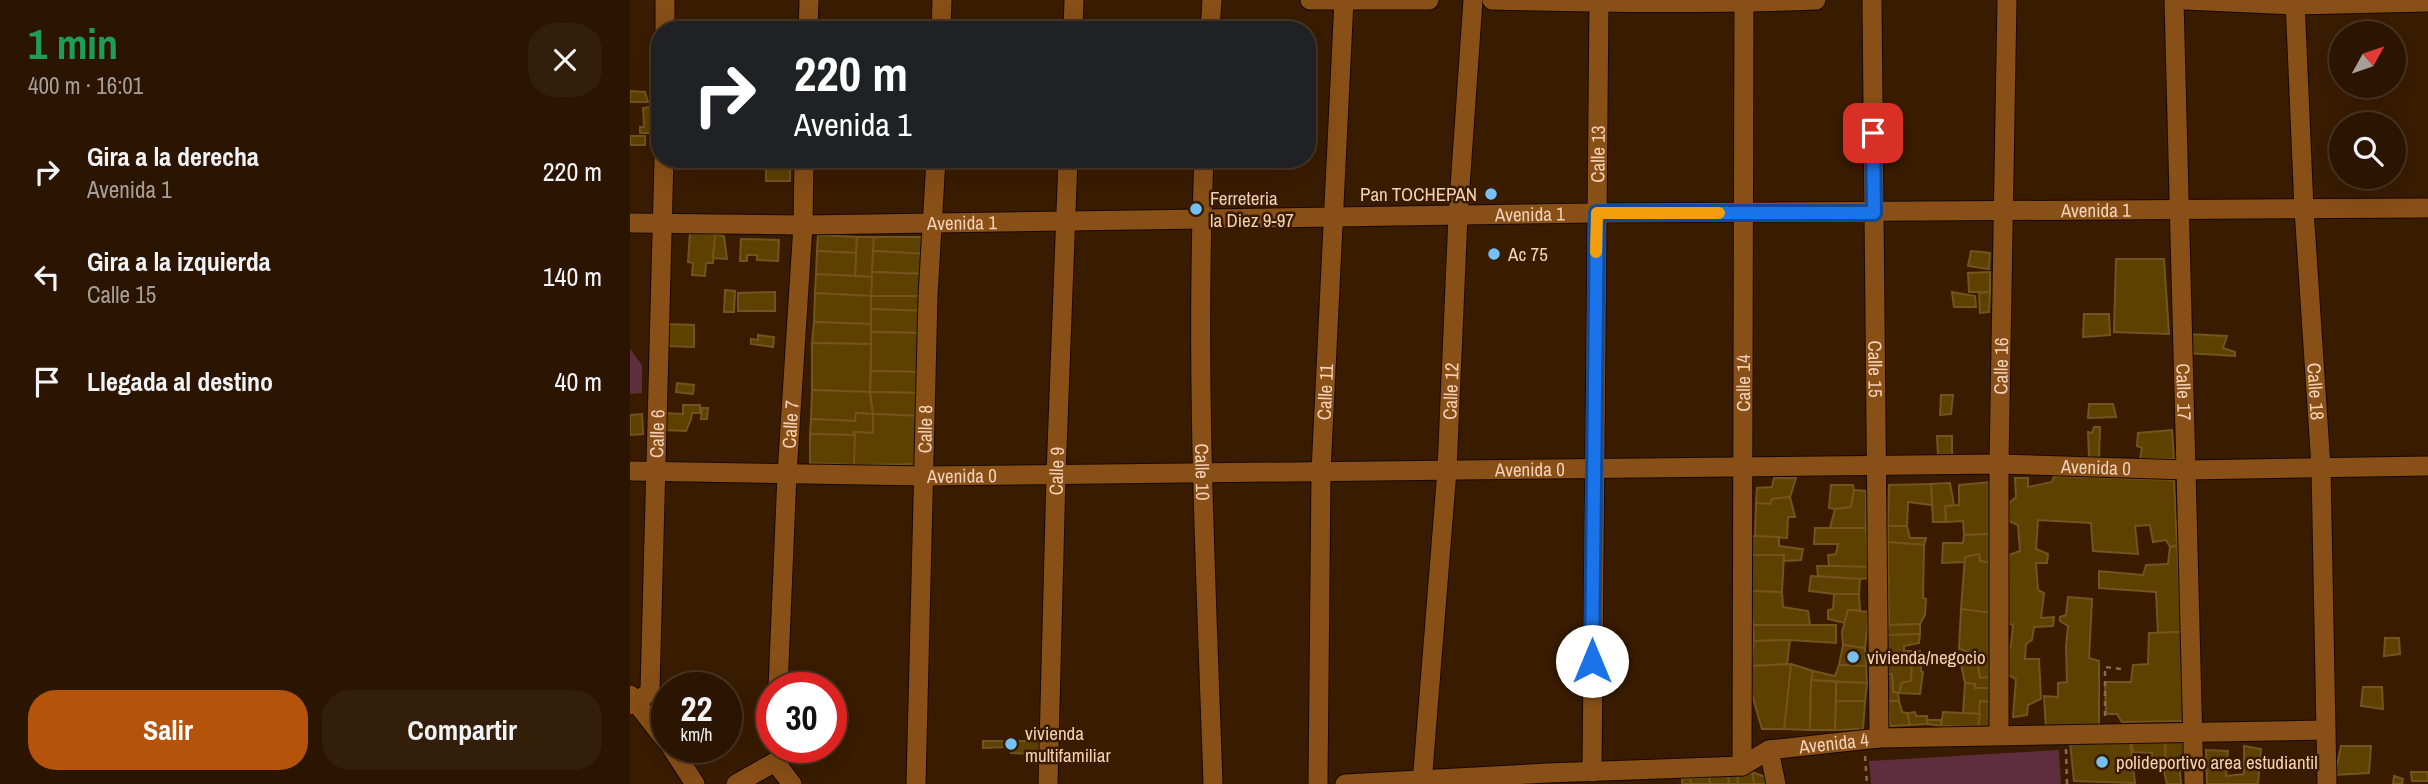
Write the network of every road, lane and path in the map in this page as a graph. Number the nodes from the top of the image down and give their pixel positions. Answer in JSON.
{"nodes":[{"id":1,"x":665,"y":0,"type":"edge"},
{"id":2,"x":809,"y":0,"type":"edge"},
{"id":3,"x":942,"y":0,"type":"edge"},
{"id":4,"x":1074,"y":0,"type":"edge"},
{"id":5,"x":1212,"y":0,"type":"edge"},
{"id":6,"x":1310,"y":0,"type":"edge"},
{"id":7,"x":1429,"y":0,"type":"edge"},
{"id":8,"x":1473,"y":0,"type":"edge"},
{"id":9,"x":1492,"y":0,"type":"edge"},
{"id":10,"x":1815,"y":0,"type":"edge"},
{"id":11,"x":1872,"y":0,"type":"edge"},
{"id":12,"x":2007,"y":0,"type":"edge"},
{"id":13,"x":2174,"y":0,"type":"edge"},
{"id":14,"x":2185,"y":0,"type":"edge"},
{"id":15,"x":1344,"y":1,"type":"edge"},
{"id":16,"x":1599,"y":1,"type":"edge"},
{"id":17,"x":1744,"y":1,"type":"edge"},
{"id":18,"x":2428,"y":2,"type":"edge"},
{"id":19,"x":2295,"y":3,"type":"edge"},
{"id":20,"x":665,"y":21,"type":"edge"},
{"id":21,"x":808,"y":21,"type":"edge"},
{"id":22,"x":941,"y":21,"type":"edge"},
{"id":23,"x":1073,"y":21,"type":"edge"},
{"id":24,"x":1211,"y":21,"type":"edge"},
{"id":25,"x":664,"y":168,"type":"edge"},
{"id":26,"x":804,"y":168,"type":"edge"},
{"id":27,"x":936,"y":168,"type":"edge"},
{"id":28,"x":1068,"y":168,"type":"edge"},
{"id":29,"x":1204,"y":168,"type":"edge"},
{"id":30,"x":2428,"y":208,"type":"edge"},
{"id":31,"x":2304,"y":209,"type":"junction"},
{"id":32,"x":2181,"y":210,"type":"junction"},
{"id":33,"x":2003,"y":212,"type":"junction"},
{"id":34,"x":1597,"y":213,"type":"junction"},
{"id":35,"x":1874,"y":213,"type":"junction"},
{"id":36,"x":1743,"y":214,"type":"junction"},
{"id":37,"x":1458,"y":216,"type":"junction"},
{"id":38,"x":1332,"y":217,"type":"junction"},
{"id":39,"x":1202,"y":218,"type":"junction"},
{"id":40,"x":1066,"y":220,"type":"junction"},
{"id":41,"x":933,"y":222,"type":"junction"},
{"id":42,"x":630,"y":223,"type":"edge"},
{"id":43,"x":663,"y":223,"type":"junction"},
{"id":44,"x":803,"y":225,"type":"junction"},
{"id":45,"x":1999,"y":464,"type":"junction"},
{"id":46,"x":1875,"y":465,"type":"junction"},
{"id":47,"x":2428,"y":466,"type":"edge"},
{"id":48,"x":1744,"y":467,"type":"junction"},
{"id":49,"x":2321,"y":467,"type":"junction"},
{"id":50,"x":1593,"y":469,"type":"junction"},
{"id":51,"x":1447,"y":470,"type":"junction"},
{"id":52,"x":2187,"y":470,"type":"junction"},
{"id":53,"x":630,"y":471,"type":"edge"},
{"id":54,"x":655,"y":471,"type":"junction"},
{"id":55,"x":1321,"y":472,"type":"junction"},
{"id":56,"x":1202,"y":473,"type":"junction"},
{"id":57,"x":787,"y":474,"type":"junction"},
{"id":58,"x":1056,"y":475,"type":"junction"},
{"id":59,"x":925,"y":476,"type":"junction"},
{"id":60,"x":2120,"y":669,"type":"dead end"},
{"id":61,"x":779,"y":672,"type":"edge"},
{"id":62,"x":632,"y":701,"type":"edge"},
{"id":63,"x":651,"y":723,"type":"edge"},
{"id":64,"x":2326,"y":730,"type":"junction"},
{"id":65,"x":2192,"y":732,"type":"junction"},
{"id":66,"x":1999,"y":734,"type":"junction"},
{"id":67,"x":2066,"y":734,"type":"junction"},
{"id":68,"x":2105,"y":734,"type":"junction"},
{"id":69,"x":1872,"y":739,"type":"junction"},
{"id":70,"x":1769,"y":750,"type":"junction"},
{"id":71,"x":681,"y":763,"type":"edge"},
{"id":72,"x":764,"y":763,"type":"edge"},
{"id":73,"x":780,"y":763,"type":"edge"},
{"id":74,"x":1742,"y":766,"type":"junction"},
{"id":75,"x":1592,"y":772,"type":"junction"},
{"id":76,"x":1678,"y":776,"type":"edge"},
{"id":77,"x":1548,"y":778,"type":"edge"},
{"id":78,"x":1422,"y":782,"type":"edge"},
{"id":79,"x":695,"y":784,"type":"edge"},
{"id":80,"x":736,"y":784,"type":"edge"},
{"id":81,"x":792,"y":784,"type":"edge"},
{"id":82,"x":916,"y":784,"type":"edge"},
{"id":83,"x":1048,"y":784,"type":"edge"},
{"id":84,"x":1213,"y":784,"type":"edge"},
{"id":85,"x":1318,"y":784,"type":"edge"},
{"id":86,"x":1345,"y":784,"type":"edge"},
{"id":87,"x":1776,"y":784,"type":"edge"},
{"id":88,"x":1867,"y":784,"type":"edge"},
{"id":89,"x":2067,"y":784,"type":"edge"},
{"id":90,"x":2194,"y":784,"type":"edge"},
{"id":91,"x":2328,"y":784,"type":"edge"}],
"edges":[{"from":1,"to":20,"type":"street"},
{"from":2,"to":21,"type":"street"},
{"from":3,"to":22,"type":"street"},
{"from":4,"to":23,"type":"street"},
{"from":5,"to":24,"type":"street"},
{"from":6,"to":15,"type":"street"},
{"from":7,"to":15,"type":"street"},
{"from":8,"to":37,"type":"street","name":"Calle 12"},
{"from":9,"to":16,"type":"street"},
{"from":10,"to":17,"type":"street"},
{"from":11,"to":35,"type":"street","name":"Calle 15"},
{"from":12,"to":33,"type":"street","name":"Calle 16"},
{"from":13,"to":32,"type":"street","name":"Calle 17"},
{"from":14,"to":19,"type":"street"},
{"from":15,"to":38,"type":"street","name":"Calle 11"},
{"from":16,"to":17,"type":"street"},
{"from":16,"to":34,"type":"street","name":"Calle 13"},
{"from":17,"to":36,"type":"street","name":"Calle 14"},
{"from":18,"to":19,"type":"street"},
{"from":19,"to":31,"type":"street","name":"Calle 18"},
{"from":25,"to":43,"type":"street","name":"Calle 6"},
{"from":26,"to":44,"type":"street","name":"Calle 7"},
{"from":27,"to":41,"type":"street","name":"Calle 8"},
{"from":28,"to":40,"type":"street","name":"Calle 9"},
{"from":29,"to":39,"type":"street","name":"Calle 10"},
{"from":30,"to":31,"type":"street","name":"Avenida 1"},
{"from":31,"to":32,"type":"street","name":"Avenida 1"},
{"from":31,"to":49,"type":"street","name":"Calle 18"},
{"from":32,"to":33,"type":"street","name":"Avenida 1"},
{"from":32,"to":52,"type":"street","name":"Calle 17"},
{"from":33,"to":35,"type":"street","name":"Avenida 1"},
{"from":33,"to":45,"type":"street","name":"Calle 16"},
{"from":34,"to":36,"type":"street","name":"Avenida 1"},
{"from":34,"to":37,"type":"street","name":"Avenida 1"},
{"from":34,"to":50,"type":"street","name":"Calle 13"},
{"from":35,"to":36,"type":"street","name":"Avenida 1"},
{"from":35,"to":46,"type":"street","name":"Calle 15"},
{"from":36,"to":48,"type":"street","name":"Calle 14"},
{"from":37,"to":38,"type":"street","name":"Avenida 1"},
{"from":37,"to":51,"type":"street","name":"Calle 12"},
{"from":38,"to":39,"type":"street","name":"Avenida 1"},
{"from":38,"to":55,"type":"street","name":"Calle 11"},
{"from":39,"to":40,"type":"street","name":"Avenida 1"},
{"from":39,"to":56,"type":"street","name":"Calle 10"},
{"from":40,"to":41,"type":"street","name":"Avenida 1"},
{"from":40,"to":58,"type":"street","name":"Calle 9"},
{"from":41,"to":44,"type":"street","name":"Avenida 1"},
{"from":41,"to":59,"type":"street","name":"Calle 8"},
{"from":42,"to":43,"type":"street","name":"Avenida 1"},
{"from":43,"to":44,"type":"street","name":"Avenida 1"},
{"from":43,"to":54,"type":"street","name":"Calle 6"},
{"from":44,"to":57,"type":"street","name":"Calle 7"},
{"from":45,"to":46,"type":"street","name":"Avenida 0"},
{"from":45,"to":52,"type":"street","name":"Avenida 0"},
{"from":45,"to":66,"type":"street","name":"Calle 16"},
{"from":46,"to":48,"type":"street","name":"Avenida 0"},
{"from":46,"to":69,"type":"street","name":"Calle 15"},
{"from":47,"to":49,"type":"street","name":"Avenida 0"},
{"from":48,"to":50,"type":"street","name":"Avenida 0"},
{"from":48,"to":74,"type":"street","name":"Calle 14"},
{"from":49,"to":52,"type":"street","name":"Avenida 0"},
{"from":49,"to":64,"type":"street","name":"Calle 18"},
{"from":50,"to":51,"type":"street","name":"Avenida 0"},
{"from":50,"to":75,"type":"street","name":"Calle 13"},
{"from":51,"to":55,"type":"street","name":"Avenida 0"},
{"from":51,"to":78,"type":"street","name":"Calle 12"},
{"from":52,"to":65,"type":"street","name":"Calle 17"},
{"from":53,"to":54,"type":"street","name":"Avenida 0"},
{"from":54,"to":57,"type":"street","name":"Avenida 0"},
{"from":54,"to":62,"type":"street","name":"Calle 6"},
{"from":55,"to":56,"type":"street","name":"Avenida 0"},
{"from":55,"to":85,"type":"street","name":"Calle 11"},
{"from":56,"to":58,"type":"street","name":"Avenida 0"},
{"from":56,"to":84,"type":"street","name":"Calle 10"},
{"from":57,"to":59,"type":"street","name":"Avenida 0"},
{"from":57,"to":61,"type":"street","name":"Calle 7"},
{"from":58,"to":59,"type":"street","name":"Avenida 0"},
{"from":58,"to":83,"type":"street","name":"Calle 9"},
{"from":59,"to":82,"type":"street","name":"Calle 8"},
{"from":60,"to":68,"type":"path"},
{"from":62,"to":63,"type":"street"},
{"from":64,"to":65,"type":"street","name":"Avenida 4"},
{"from":64,"to":91,"type":"street","name":"Calle 18"},
{"from":65,"to":68,"type":"street","name":"Avenida 4"},
{"from":65,"to":90,"type":"street","name":"Calle 17"},
{"from":66,"to":67,"type":"street","name":"Avenida 4"},
{"from":66,"to":69,"type":"street","name":"Avenida 4"},
{"from":67,"to":68,"type":"street","name":"Avenida 4"},
{"from":67,"to":89,"type":"path"},
{"from":69,"to":70,"type":"street","name":"Avenida 4"},
{"from":69,"to":88,"type":"path"},
{"from":70,"to":74,"type":"street","name":"Avenida 4"},
{"from":70,"to":87,"type":"street"},
{"from":71,"to":79,"type":"street"},
{"from":72,"to":80,"type":"street"},
{"from":73,"to":81,"type":"street"},
{"from":74,"to":76,"type":"street","name":"Avenida 4"},
{"from":75,"to":76,"type":"street","name":"Avenida 4"},
{"from":75,"to":77,"type":"street","name":"Avenida 4"},
{"from":77,"to":78,"type":"street","name":"Avenida 4"},
{"from":78,"to":86,"type":"street","name":"Avenida 4"}]}
